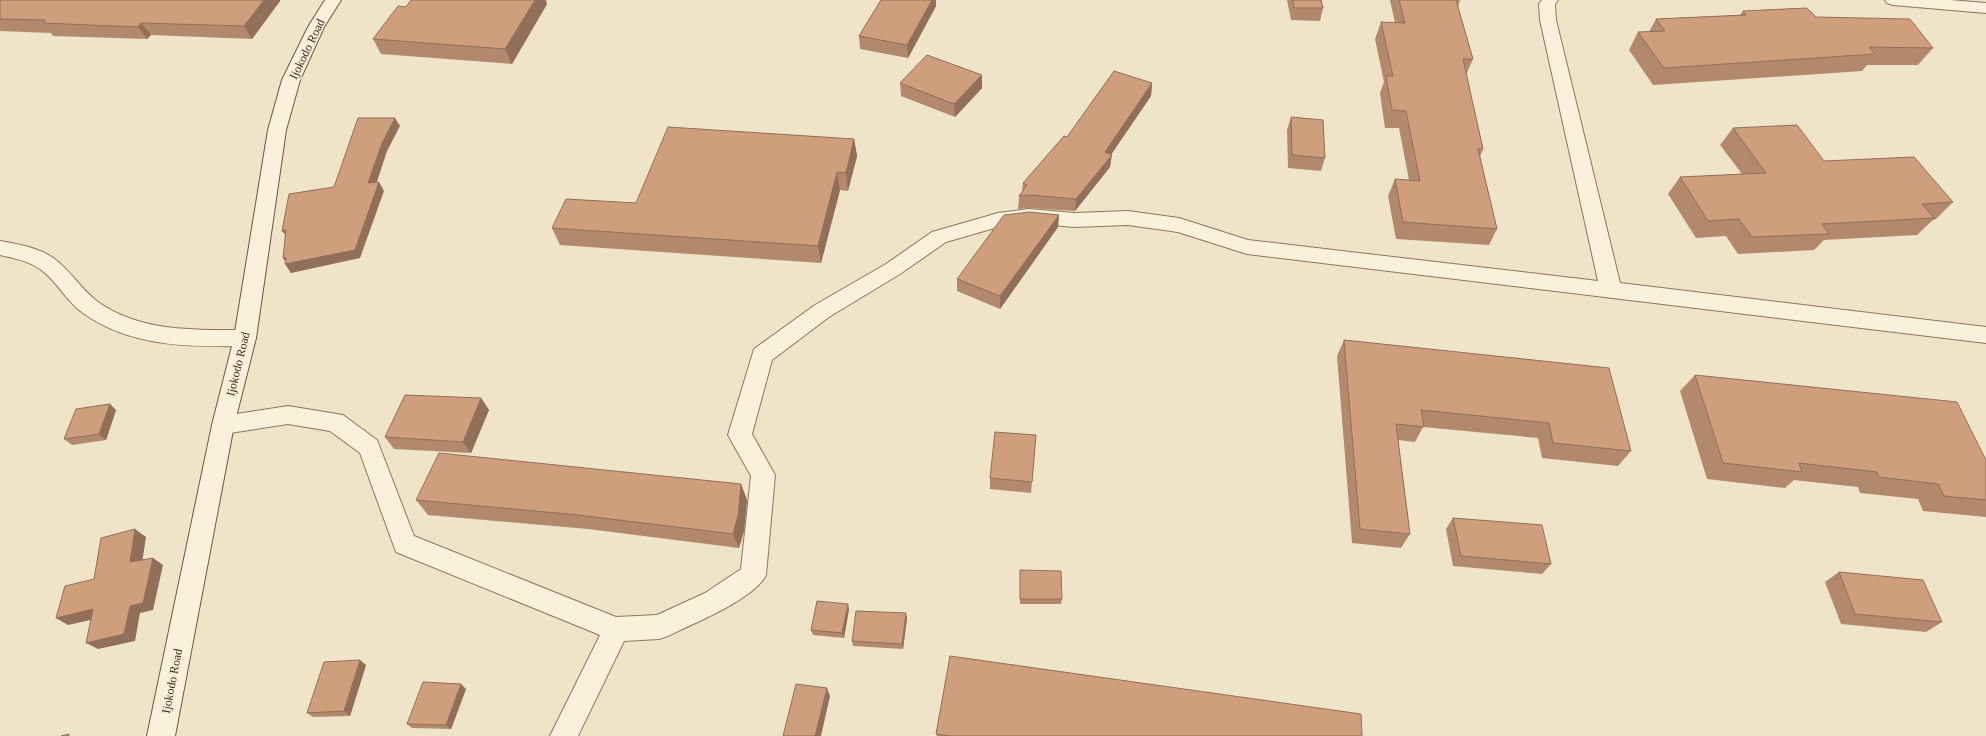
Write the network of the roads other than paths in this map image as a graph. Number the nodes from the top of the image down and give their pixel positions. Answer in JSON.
{"nodes":[{"id":1,"x":333,"y":0,"type":"edge"},
{"id":2,"x":1550,"y":0,"type":"edge"},
{"id":3,"x":1893,"y":0,"type":"edge"},
{"id":4,"x":1986,"y":8,"type":"edge"},
{"id":5,"x":0,"y":248,"type":"edge"},
{"id":6,"x":1611,"y":290,"type":"junction"},
{"id":7,"x":1986,"y":335,"type":"edge"},
{"id":8,"x":246,"y":338,"type":"junction"},
{"id":9,"x":223,"y":425,"type":"junction"},
{"id":10,"x":616,"y":629,"type":"junction"},
{"id":11,"x":161,"y":736,"type":"edge"},
{"id":12,"x":564,"y":736,"type":"edge"}],
"edges":[{"from":1,"to":8,"type":"street","name":"Ijokodo Road"},
{"from":2,"to":6,"type":"street"},
{"from":3,"to":4,"type":"street"},
{"from":5,"to":8,"type":"street"},
{"from":6,"to":7,"type":"street"},
{"from":6,"to":10,"type":"street"},
{"from":8,"to":9,"type":"street","name":"Ijokodo Road"},
{"from":9,"to":10,"type":"street"},
{"from":9,"to":11,"type":"street","name":"Ijokodo Road"},
{"from":10,"to":12,"type":"street"}]}
